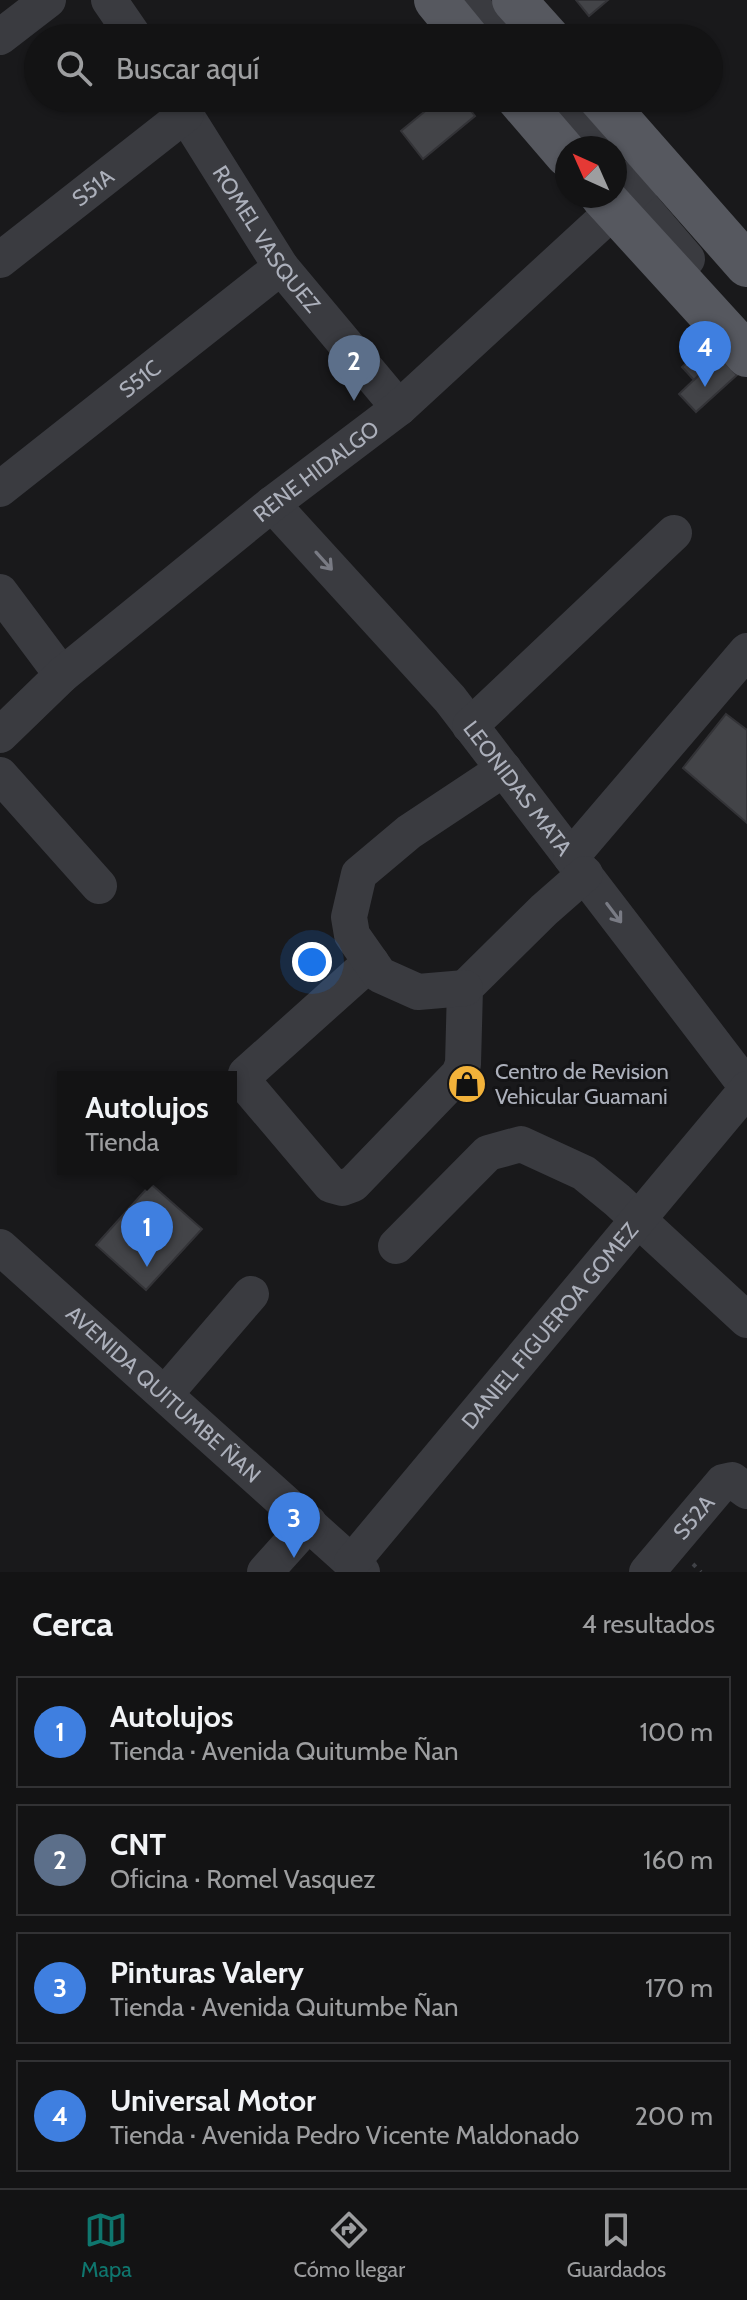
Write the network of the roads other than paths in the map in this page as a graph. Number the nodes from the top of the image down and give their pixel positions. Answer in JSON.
{"nodes":[{"id":1,"x":48,"y":0,"type":"edge"},
{"id":2,"x":109,"y":0,"type":"edge"},
{"id":3,"x":436,"y":0,"type":"edge"},
{"id":4,"x":468,"y":0,"type":"edge"},
{"id":5,"x":496,"y":0,"type":"edge"},
{"id":6,"x":514,"y":0,"type":"edge"},
{"id":7,"x":125,"y":24,"type":"edge"},
{"id":8,"x":456,"y":24,"type":"edge"},
{"id":9,"x":488,"y":24,"type":"edge"},
{"id":10,"x":517,"y":24,"type":"edge"},
{"id":11,"x":535,"y":24,"type":"edge"},
{"id":12,"x":0,"y":37,"type":"edge"},
{"id":13,"x":173,"y":112,"type":"edge"},
{"id":14,"x":184,"y":112,"type":"edge"},
{"id":15,"x":530,"y":112,"type":"edge"},
{"id":16,"x":560,"y":112,"type":"edge"},
{"id":17,"x":590,"y":112,"type":"edge"},
{"id":18,"x":605,"y":112,"type":"edge"},
{"id":19,"x":581,"y":136,"type":"edge"},
{"id":20,"x":555,"y":141,"type":"edge"},
{"id":21,"x":629,"y":187,"type":"edge"},
{"id":22,"x":0,"y":260,"type":"edge"},
{"id":23,"x":747,"y":265,"type":"edge"},
{"id":24,"x":281,"y":267,"type":"junction"},
{"id":25,"x":747,"y":281,"type":"edge"},
{"id":26,"x":747,"y":327,"type":"edge"},
{"id":27,"x":747,"y":355,"type":"edge"},
{"id":28,"x":399,"y":408,"type":"junction"},
{"id":29,"x":0,"y":489,"type":"edge"},
{"id":30,"x":272,"y":504,"type":"junction"},
{"id":31,"x":674,"y":533,"type":"dead end"},
{"id":32,"x":0,"y":592,"type":"edge"},
{"id":33,"x":747,"y":651,"type":"edge"},
{"id":34,"x":62,"y":675,"type":"junction"},
{"id":35,"x":470,"y":726,"type":"junction"},
{"id":36,"x":0,"y":735,"type":"edge"},
{"id":37,"x":504,"y":769,"type":"junction"},
{"id":38,"x":0,"y":775,"type":"edge"},
{"id":39,"x":578,"y":866,"type":"junction"},
{"id":40,"x":99,"y":886,"type":"dead end"},
{"id":41,"x":371,"y":962,"type":"junction"},
{"id":42,"x":465,"y":988,"type":"junction"},
{"id":43,"x":743,"y":1102,"type":"edge"},
{"id":44,"x":638,"y":1220,"type":"junction"},
{"id":45,"x":396,"y":1246,"type":"dead end"},
{"id":46,"x":0,"y":1247,"type":"edge"},
{"id":47,"x":251,"y":1294,"type":"dead end"},
{"id":48,"x":747,"y":1320,"type":"edge"},
{"id":49,"x":165,"y":1394,"type":"junction"},
{"id":50,"x":747,"y":1491,"type":"edge"},
{"id":51,"x":309,"y":1523,"type":"junction"},
{"id":52,"x":357,"y":1567,"type":"edge"},
{"id":53,"x":265,"y":1572,"type":"edge"},
{"id":54,"x":647,"y":1572,"type":"edge"}],
"edges":[{"from":1,"to":12,"type":"street"},
{"from":2,"to":7,"type":"street"},
{"from":3,"to":8,"type":"main road"},
{"from":4,"to":9,"type":"street"},
{"from":5,"to":10,"type":"street"},
{"from":6,"to":11,"type":"main road"},
{"from":13,"to":22,"type":"street","name":"S51A"},
{"from":14,"to":24,"type":"street","name":"ROMEL VASQUEZ"},
{"from":15,"to":20,"type":"main road"},
{"from":16,"to":19,"type":"street"},
{"from":17,"to":21,"type":"street"},
{"from":18,"to":21,"type":"main road"},
{"from":21,"to":23,"type":"main road"},
{"from":21,"to":25,"type":"street"},
{"from":21,"to":26,"type":"street"},
{"from":21,"to":27,"type":"main road"},
{"from":21,"to":28,"type":"street","name":"RENE HIDALGO"},
{"from":24,"to":28,"type":"street","name":"ROMEL VASQUEZ"},
{"from":24,"to":29,"type":"street","name":"S51C"},
{"from":28,"to":30,"type":"street","name":"RENE HIDALGO"},
{"from":30,"to":34,"type":"street","name":"RENE HIDALGO"},
{"from":30,"to":35,"type":"street","name":"LEONIDAS MATA","one_way":true},
{"from":31,"to":35,"type":"street"},
{"from":32,"to":34,"type":"street"},
{"from":33,"to":39,"type":"street"},
{"from":34,"to":36,"type":"street","name":"RENE HIDALGO"},
{"from":35,"to":37,"type":"street","name":"LEONIDAS MATA"},
{"from":37,"to":39,"type":"street","name":"LEONIDAS MATA"},
{"from":37,"to":41,"type":"street"},
{"from":38,"to":40,"type":"street"},
{"from":39,"to":42,"type":"street"},
{"from":39,"to":43,"type":"street","name":"LEONIDAS MATA","one_way":true},
{"from":41,"to":42,"type":"street"},
{"from":41,"to":42,"type":"street"},
{"from":43,"to":44,"type":"street","name":"DANIEL FIGUEROA GOMEZ"},
{"from":44,"to":45,"type":"street"},
{"from":44,"to":48,"type":"street"},
{"from":44,"to":52,"type":"street","name":"DANIEL FIGUEROA GOMEZ"},
{"from":46,"to":49,"type":"street","name":"AVENIDA QUITUMBE ÑAN"},
{"from":47,"to":49,"type":"street"},
{"from":49,"to":51,"type":"street","name":"AVENIDA QUITUMBE ÑAN"},
{"from":50,"to":54,"type":"street","name":"S52A"},
{"from":51,"to":52,"type":"street","name":"AVENIDA QUITUMBE ÑAN"},
{"from":51,"to":53,"type":"street"}]}
